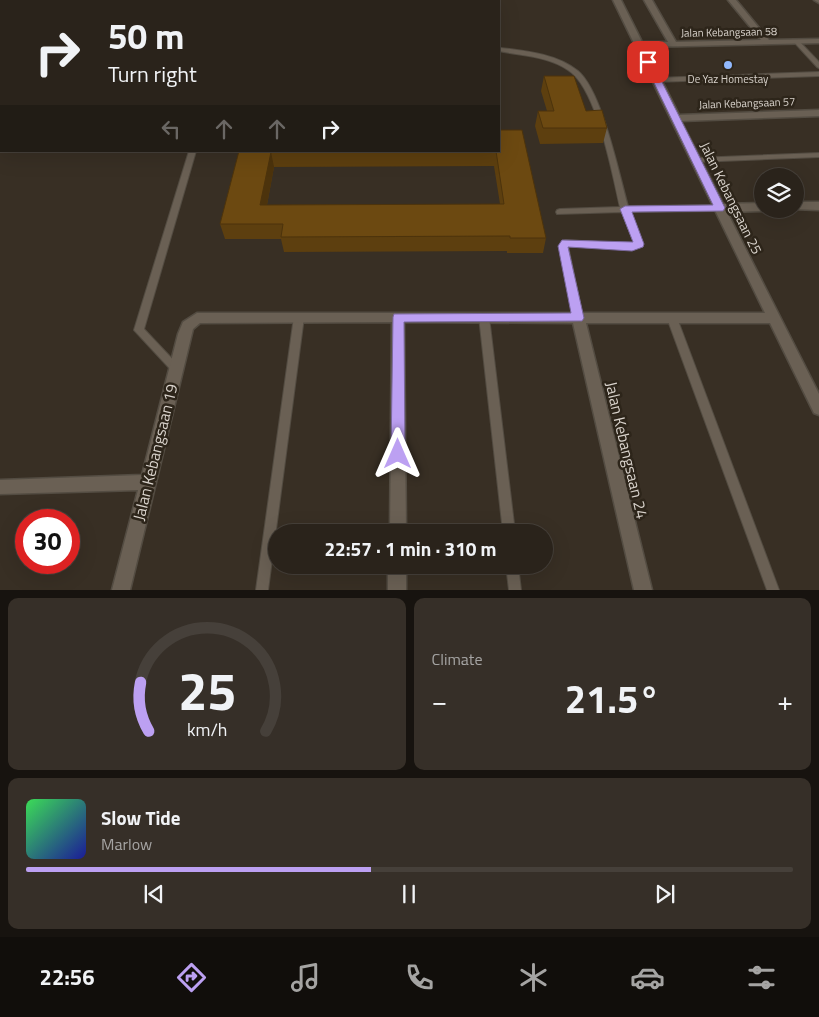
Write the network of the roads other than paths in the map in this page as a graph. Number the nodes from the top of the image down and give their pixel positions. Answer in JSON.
{"nodes":[{"id":1,"x":617,"y":0,"type":"edge"},
{"id":2,"x":648,"y":0,"type":"edge"},
{"id":3,"x":732,"y":0,"type":"edge"},
{"id":4,"x":796,"y":41,"type":"junction"},
{"id":5,"x":819,"y":41,"type":"edge"},
{"id":6,"x":767,"y":42,"type":"junction"},
{"id":7,"x":673,"y":44,"type":"junction"},
{"id":8,"x":639,"y":45,"type":"junction"},
{"id":9,"x":501,"y":50,"type":"dead end"},
{"id":10,"x":819,"y":66,"type":"edge"},
{"id":11,"x":819,"y":74,"type":"edge"},
{"id":12,"x":656,"y":80,"type":"junction"},
{"id":13,"x":819,"y":113,"type":"edge"},
{"id":14,"x":675,"y":118,"type":"junction"},
{"id":15,"x":193,"y":152,"type":"edge"},
{"id":16,"x":819,"y":155,"type":"edge"},
{"id":17,"x":696,"y":160,"type":"junction"},
{"id":18,"x":804,"y":206,"type":"edge"},
{"id":19,"x":819,"y":206,"type":"edge"},
{"id":20,"x":754,"y":207,"type":"edge"},
{"id":21,"x":720,"y":208,"type":"junction"},
{"id":22,"x":625,"y":209,"type":"junction"},
{"id":23,"x":560,"y":212,"type":"dead end"},
{"id":24,"x":299,"y":317,"type":"junction"},
{"id":25,"x":398,"y":317,"type":"junction"},
{"id":26,"x":484,"y":317,"type":"junction"},
{"id":27,"x":578,"y":318,"type":"junction"},
{"id":28,"x":672,"y":318,"type":"junction"},
{"id":29,"x":774,"y":318,"type":"junction"},
{"id":30,"x":175,"y":368,"type":"junction"},
{"id":31,"x":819,"y":409,"type":"edge"},
{"id":32,"x":148,"y":482,"type":"junction"},
{"id":33,"x":0,"y":487,"type":"edge"},
{"id":34,"x":398,"y":524,"type":"edge"},
{"id":35,"x":508,"y":524,"type":"edge"},
{"id":36,"x":397,"y":574,"type":"edge"},
{"id":37,"x":513,"y":574,"type":"edge"},
{"id":38,"x":121,"y":590,"type":"edge"},
{"id":39,"x":262,"y":590,"type":"edge"},
{"id":40,"x":397,"y":590,"type":"edge"},
{"id":41,"x":515,"y":590,"type":"edge"},
{"id":42,"x":643,"y":590,"type":"edge"},
{"id":43,"x":773,"y":590,"type":"edge"}],
"edges":[{"from":1,"to":8,"type":"street","name":"Jalan Kebangsaan 25"},
{"from":2,"to":7,"type":"street"},
{"from":3,"to":6,"type":"street"},
{"from":4,"to":5,"type":"street","name":"Jalan Kebangsaan 58"},
{"from":4,"to":6,"type":"street","name":"Jalan Kebangsaan 58"},
{"from":4,"to":10,"type":"lane"},
{"from":6,"to":7,"type":"street","name":"Jalan Kebangsaan 58"},
{"from":7,"to":8,"type":"street","name":"Jalan Kebangsaan 58"},
{"from":8,"to":12,"type":"street","name":"Jalan Kebangsaan 25"},
{"from":9,"to":22,"type":"lane"},
{"from":11,"to":12,"type":"lane"},
{"from":12,"to":14,"type":"street","name":"Jalan Kebangsaan 25"},
{"from":13,"to":14,"type":"street","name":"Jalan Kebangsaan 57"},
{"from":14,"to":17,"type":"street","name":"Jalan Kebangsaan 25"},
{"from":15,"to":30,"type":"lane"},
{"from":16,"to":17,"type":"lane"},
{"from":17,"to":21,"type":"street","name":"Jalan Kebangsaan 25"},
{"from":18,"to":19,"type":"street"},
{"from":20,"to":21,"type":"street"},
{"from":21,"to":22,"type":"lane"},
{"from":21,"to":29,"type":"street","name":"Jalan Kebangsaan 25"},
{"from":22,"to":23,"type":"lane"},
{"from":22,"to":27,"type":"lane"},
{"from":24,"to":25,"type":"street"},
{"from":24,"to":30,"type":"street","name":"Jalan Kebangsaan 19"},
{"from":24,"to":39,"type":"lane"},
{"from":25,"to":26,"type":"street"},
{"from":25,"to":34,"type":"street"},
{"from":26,"to":27,"type":"street"},
{"from":26,"to":35,"type":"lane"},
{"from":27,"to":28,"type":"street"},
{"from":27,"to":42,"type":"street","name":"Jalan Kebangsaan 24"},
{"from":28,"to":29,"type":"street"},
{"from":28,"to":43,"type":"lane"},
{"from":29,"to":31,"type":"street","name":"Jalan Kebangsaan 25"},
{"from":30,"to":32,"type":"street","name":"Jalan Kebangsaan 19"},
{"from":32,"to":33,"type":"street"},
{"from":32,"to":38,"type":"street","name":"Jalan Kebangsaan 19"},
{"from":36,"to":40,"type":"street"},
{"from":37,"to":41,"type":"lane"}]}
